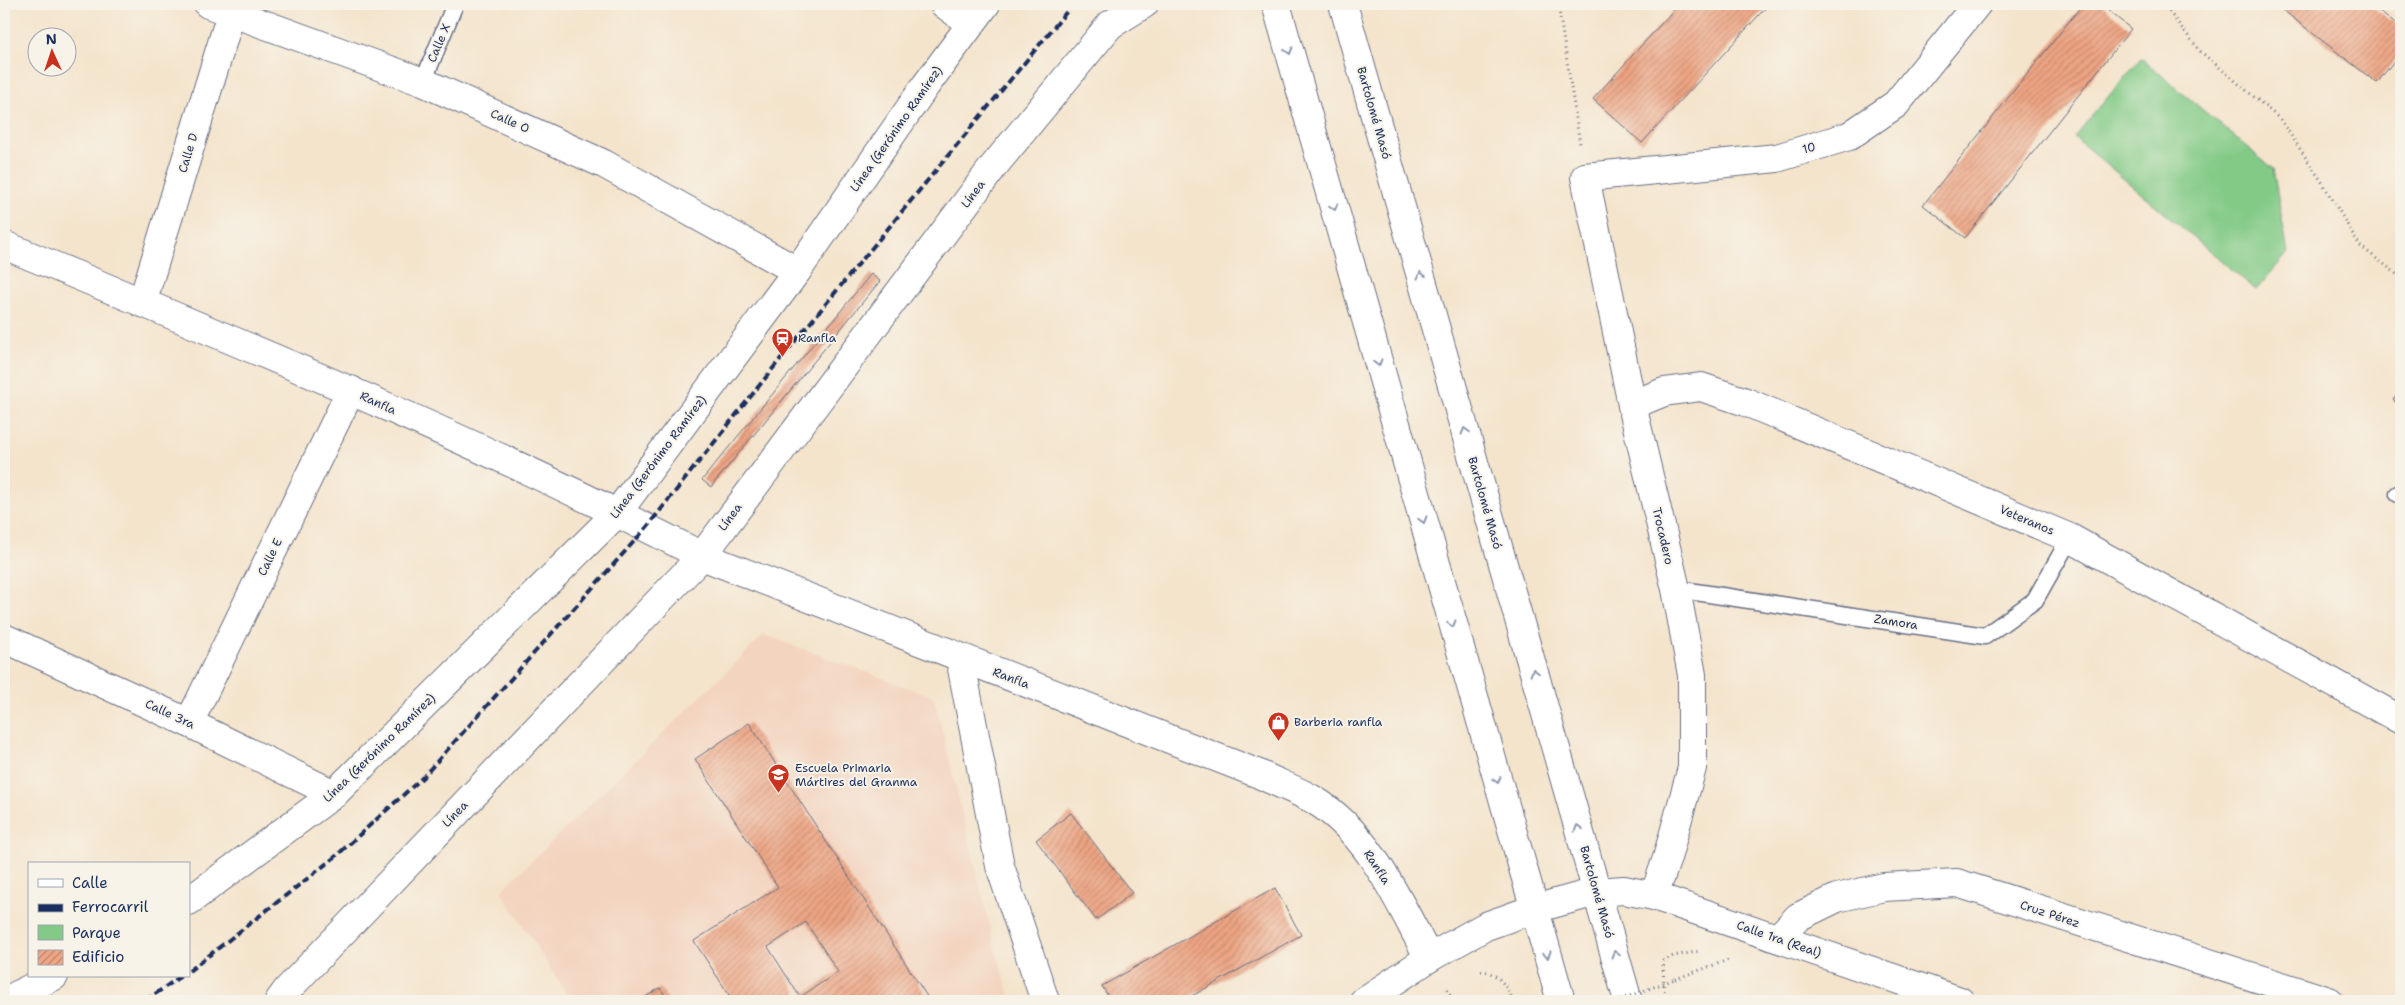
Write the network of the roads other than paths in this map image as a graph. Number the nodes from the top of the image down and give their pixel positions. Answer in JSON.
{"nodes":[{"id":1,"x":456,"y":4,"type":"edge"},
{"id":2,"x":944,"y":4,"type":"edge"},
{"id":3,"x":1144,"y":4,"type":"edge"},
{"id":4,"x":1276,"y":4,"type":"edge"},
{"id":5,"x":1343,"y":4,"type":"edge"},
{"id":6,"x":1977,"y":4,"type":"edge"},
{"id":7,"x":225,"y":7,"type":"edge"},
{"id":8,"x":978,"y":14,"type":"edge"},
{"id":9,"x":423,"y":82,"type":"junction"},
{"id":10,"x":1585,"y":176,"type":"joint"},
{"id":11,"x":4,"y":245,"type":"edge"},
{"id":12,"x":797,"y":271,"type":"junction"},
{"id":13,"x":142,"y":303,"type":"junction"},
{"id":14,"x":351,"y":390,"type":"junction"},
{"id":15,"x":1632,"y":405,"type":"junction"},
{"id":16,"x":617,"y":514,"type":"junction"},
{"id":17,"x":2070,"y":538,"type":"junction"},
{"id":18,"x":702,"y":556,"type":"junction"},
{"id":19,"x":1676,"y":589,"type":"junction"},
{"id":20,"x":4,"y":638,"type":"edge"},
{"id":21,"x":960,"y":658,"type":"junction"},
{"id":22,"x":2401,"y":720,"type":"edge"},
{"id":23,"x":189,"y":723,"type":"junction"},
{"id":24,"x":334,"y":794,"type":"junction"},
{"id":25,"x":1596,"y":892,"type":"junction"},
{"id":26,"x":1654,"y":896,"type":"junction"},
{"id":27,"x":190,"y":900,"type":"edge"},
{"id":28,"x":1534,"y":908,"type":"junction"},
{"id":29,"x":1778,"y":938,"type":"junction"},
{"id":30,"x":1429,"y":958,"type":"junction"},
{"id":31,"x":50,"y":978,"type":"edge"},
{"id":32,"x":6,"y":1001,"type":"edge"},
{"id":33,"x":279,"y":1001,"type":"edge"},
{"id":34,"x":1045,"y":1001,"type":"edge"},
{"id":35,"x":1364,"y":1001,"type":"edge"},
{"id":36,"x":1561,"y":1001,"type":"edge"},
{"id":37,"x":1628,"y":1001,"type":"edge"},
{"id":38,"x":1960,"y":1001,"type":"edge"},
{"id":39,"x":2328,"y":1001,"type":"edge"}],
"edges":[{"from":1,"to":9,"type":"lane","name":"Calle X"},
{"from":2,"to":8,"type":"street"},
{"from":3,"to":18,"type":"street","name":"Línea"},
{"from":4,"to":28,"type":"street","one_way":true},
{"from":25,"to":5,"type":"street","name":"Bartolomé Masó","one_way":true},
{"from":6,"to":10,"type":"street","name":"10"},
{"from":7,"to":9,"type":"street","name":"Calle O"},
{"from":7,"to":13,"type":"street","name":"Calle D"},
{"from":8,"to":12,"type":"street","name":"Línea (Gerónimo Ramírez)"},
{"from":9,"to":12,"type":"street","name":"Calle O"},
{"from":10,"to":15,"type":"street","name":"Trocadero"},
{"from":11,"to":13,"type":"street","name":"Ranfla"},
{"from":12,"to":16,"type":"street","name":"Línea (Gerónimo Ramírez)"},
{"from":13,"to":14,"type":"street","name":"Ranfla"},
{"from":14,"to":16,"type":"street","name":"Ranfla"},
{"from":14,"to":23,"type":"street","name":"Calle E"},
{"from":15,"to":17,"type":"street","name":"Veteranos"},
{"from":15,"to":19,"type":"street","name":"Trocadero"},
{"from":16,"to":18,"type":"street","name":"Ranfla"},
{"from":16,"to":24,"type":"street","name":"Línea (Gerónimo Ramírez)"},
{"from":17,"to":19,"type":"lane","name":"Zamora"},
{"from":17,"to":22,"type":"street","name":"Veteranos"},
{"from":18,"to":21,"type":"street","name":"Ranfla"},
{"from":18,"to":33,"type":"street","name":"Línea"},
{"from":19,"to":26,"type":"street","name":"Trocadero"},
{"from":20,"to":23,"type":"street","name":"Calle 3ra"},
{"from":21,"to":30,"type":"street","name":"Ranfla"},
{"from":21,"to":34,"type":"street"},
{"from":23,"to":24,"type":"street","name":"Calle 3ra"},
{"from":24,"to":27,"type":"street","name":"Línea (Gerónimo Ramírez)"},
{"from":25,"to":26,"type":"street","name":"Calle 1ra (Real)"},
{"from":25,"to":28,"type":"street"},
{"from":37,"to":25,"type":"street","name":"Bartolomé Masó","one_way":true},
{"from":26,"to":29,"type":"street","name":"Calle 1ra (Real)"},
{"from":28,"to":30,"type":"street"},
{"from":28,"to":36,"type":"street","one_way":true},
{"from":29,"to":38,"type":"street","name":"Calle 1ra (Real)"},
{"from":29,"to":39,"type":"street","name":"Cruz Pérez"},
{"from":30,"to":35,"type":"street"},
{"from":31,"to":32,"type":"street"}]}
